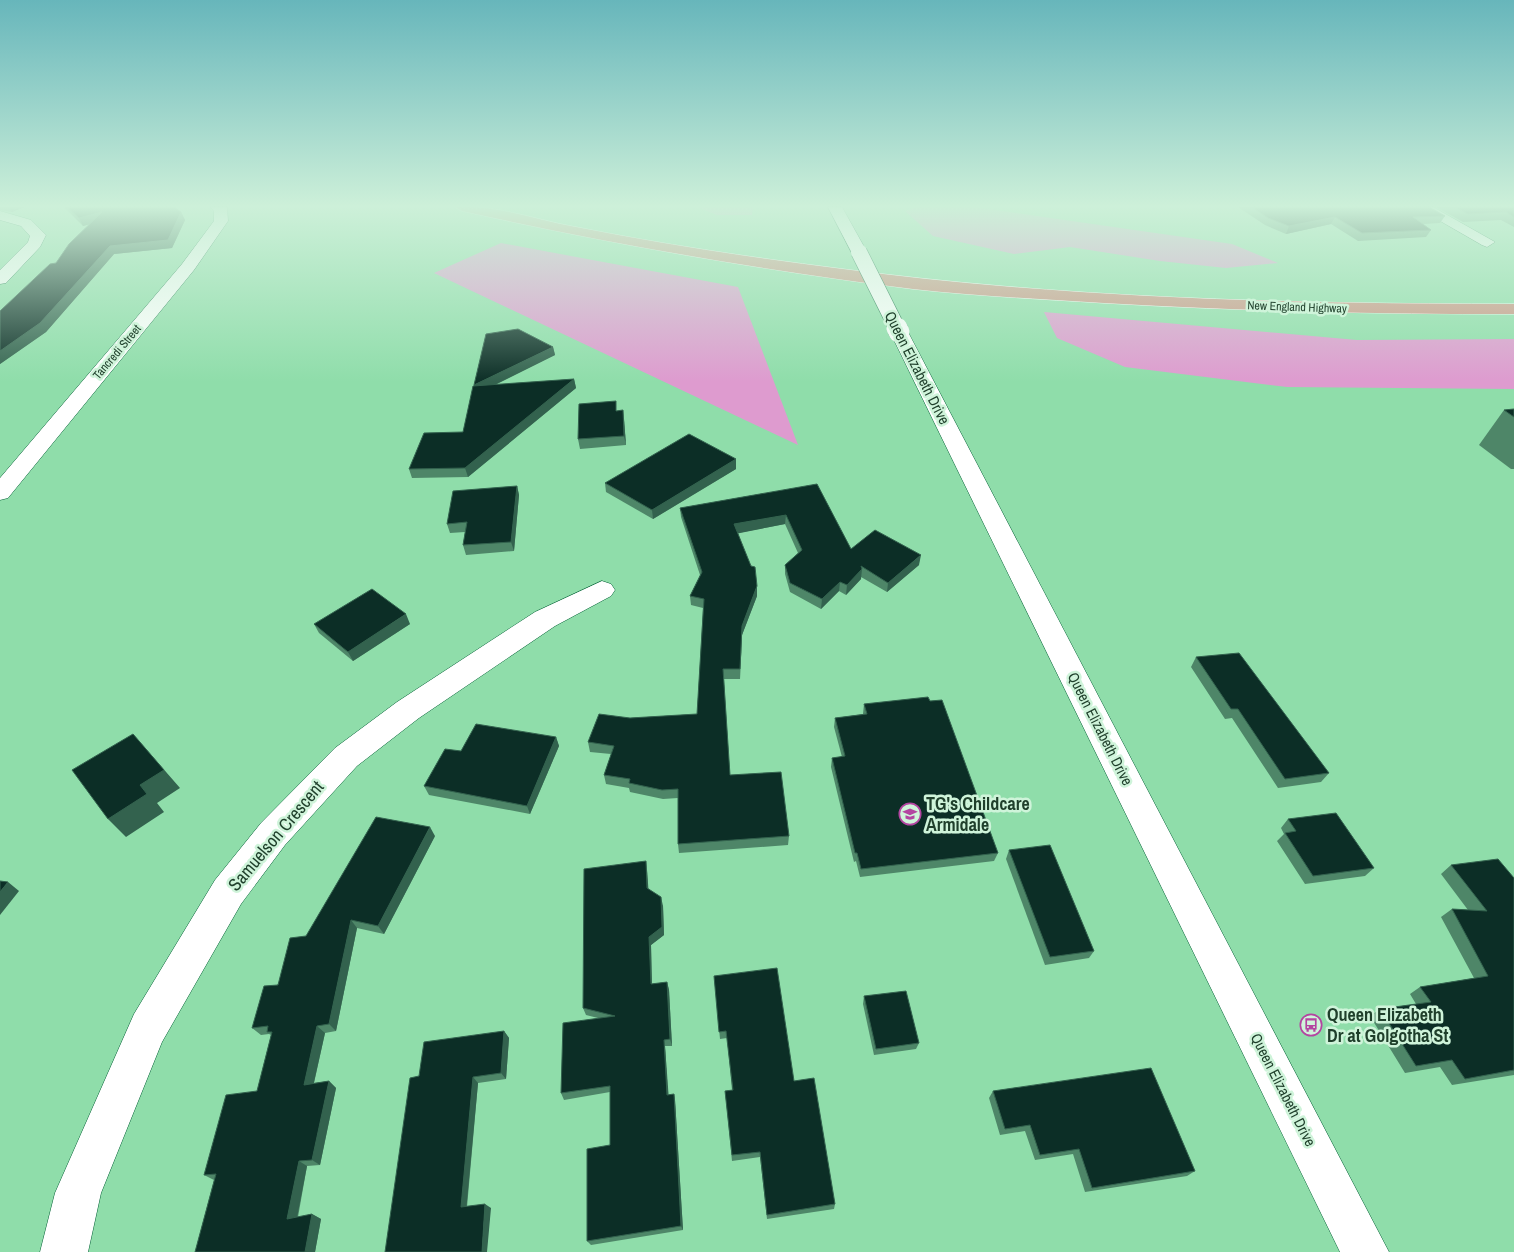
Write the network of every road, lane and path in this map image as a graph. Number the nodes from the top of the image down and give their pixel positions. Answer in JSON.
{"nodes":[{"id":1,"x":14,"y":265,"type":"edge"},
{"id":2,"x":189,"y":265,"type":"edge"},
{"id":3,"x":777,"y":265,"type":"edge"},
{"id":4,"x":865,"y":265,"type":"edge"},
{"id":5,"x":0,"y":279,"type":"edge"},
{"id":6,"x":1514,"y":309,"type":"edge"},
{"id":7,"x":0,"y":493,"type":"edge"},
{"id":8,"x":602,"y":590,"type":"dead end"},
{"id":9,"x":64,"y":1252,"type":"edge"},
{"id":10,"x":1365,"y":1252,"type":"edge"}],
"edges":[{"from":1,"to":5,"type":"street"},
{"from":2,"to":7,"type":"street","name":"Tancredi Street"},
{"from":3,"to":6,"type":"highway","name":"New England Highway"},
{"from":4,"to":10,"type":"street","name":"Queen Elizabeth Drive","bridge":true},
{"from":8,"to":9,"type":"street","name":"Samuelson Crescent"}]}
